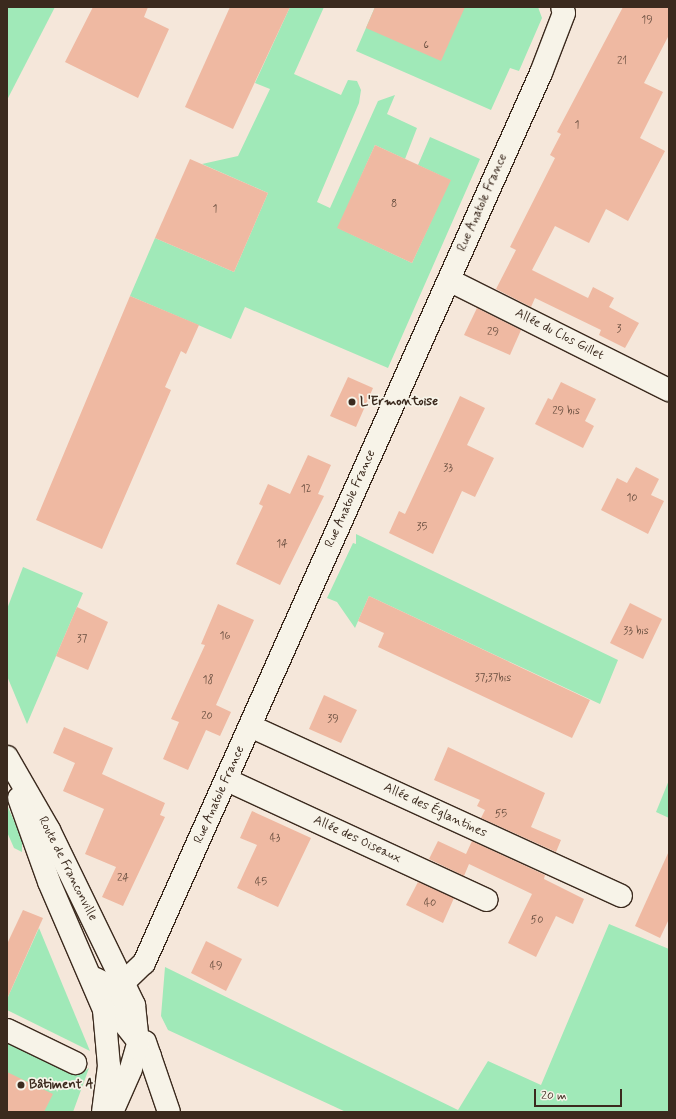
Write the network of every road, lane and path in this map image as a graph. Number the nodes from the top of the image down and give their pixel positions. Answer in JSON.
{"nodes":[{"id":1,"x":562,"y":7,"type":"edge"},
{"id":2,"x":449,"y":280,"type":"junction"},
{"id":3,"x":669,"y":390,"type":"edge"},
{"id":4,"x":250,"y":726,"type":"junction"},
{"id":5,"x":7,"y":757,"type":"edge"},
{"id":6,"x":7,"y":762,"type":"edge"},
{"id":7,"x":227,"y":780,"type":"junction"},
{"id":8,"x":621,"y":896,"type":"dead end"},
{"id":9,"x":487,"y":900,"type":"dead end"},
{"id":10,"x":106,"y":980,"type":"junction"},
{"id":11,"x":7,"y":1030,"type":"edge"},
{"id":12,"x":140,"y":1054,"type":"junction"},
{"id":13,"x":75,"y":1063,"type":"dead end"},
{"id":14,"x":109,"y":1068,"type":"junction"},
{"id":15,"x":102,"y":1112,"type":"edge"},
{"id":16,"x":112,"y":1112,"type":"edge"},
{"id":17,"x":168,"y":1112,"type":"edge"}],
"edges":[{"from":1,"to":2,"type":"street","name":"Rue Anatole France"},
{"from":2,"to":3,"type":"street","name":"Allée du Clos Gillet"},
{"from":2,"to":4,"type":"street","name":"Rue Anatole France"},
{"from":4,"to":7,"type":"street","name":"Rue Anatole France"},
{"from":4,"to":8,"type":"street","name":"Allée des Églantines"},
{"from":5,"to":10,"type":"street","name":"Route de Franconville"},
{"from":6,"to":10,"type":"street","name":"Route de Franconville"},
{"from":7,"to":9,"type":"street","name":"Allée des Oiseaux"},
{"from":7,"to":10,"type":"street","name":"Rue Anatole France"},
{"from":10,"to":12,"type":"street","name":"Route de Franconville"},
{"from":10,"to":12,"type":"street","name":"Route de Franconville"},
{"from":10,"to":14,"type":"street","name":"Route de Franconville"},
{"from":11,"to":13,"type":"street"},
{"from":12,"to":14,"type":"street"},
{"from":12,"to":16,"type":"street"},
{"from":12,"to":17,"type":"street"},
{"from":14,"to":15,"type":"street","name":"Route de Franconville"}]}
